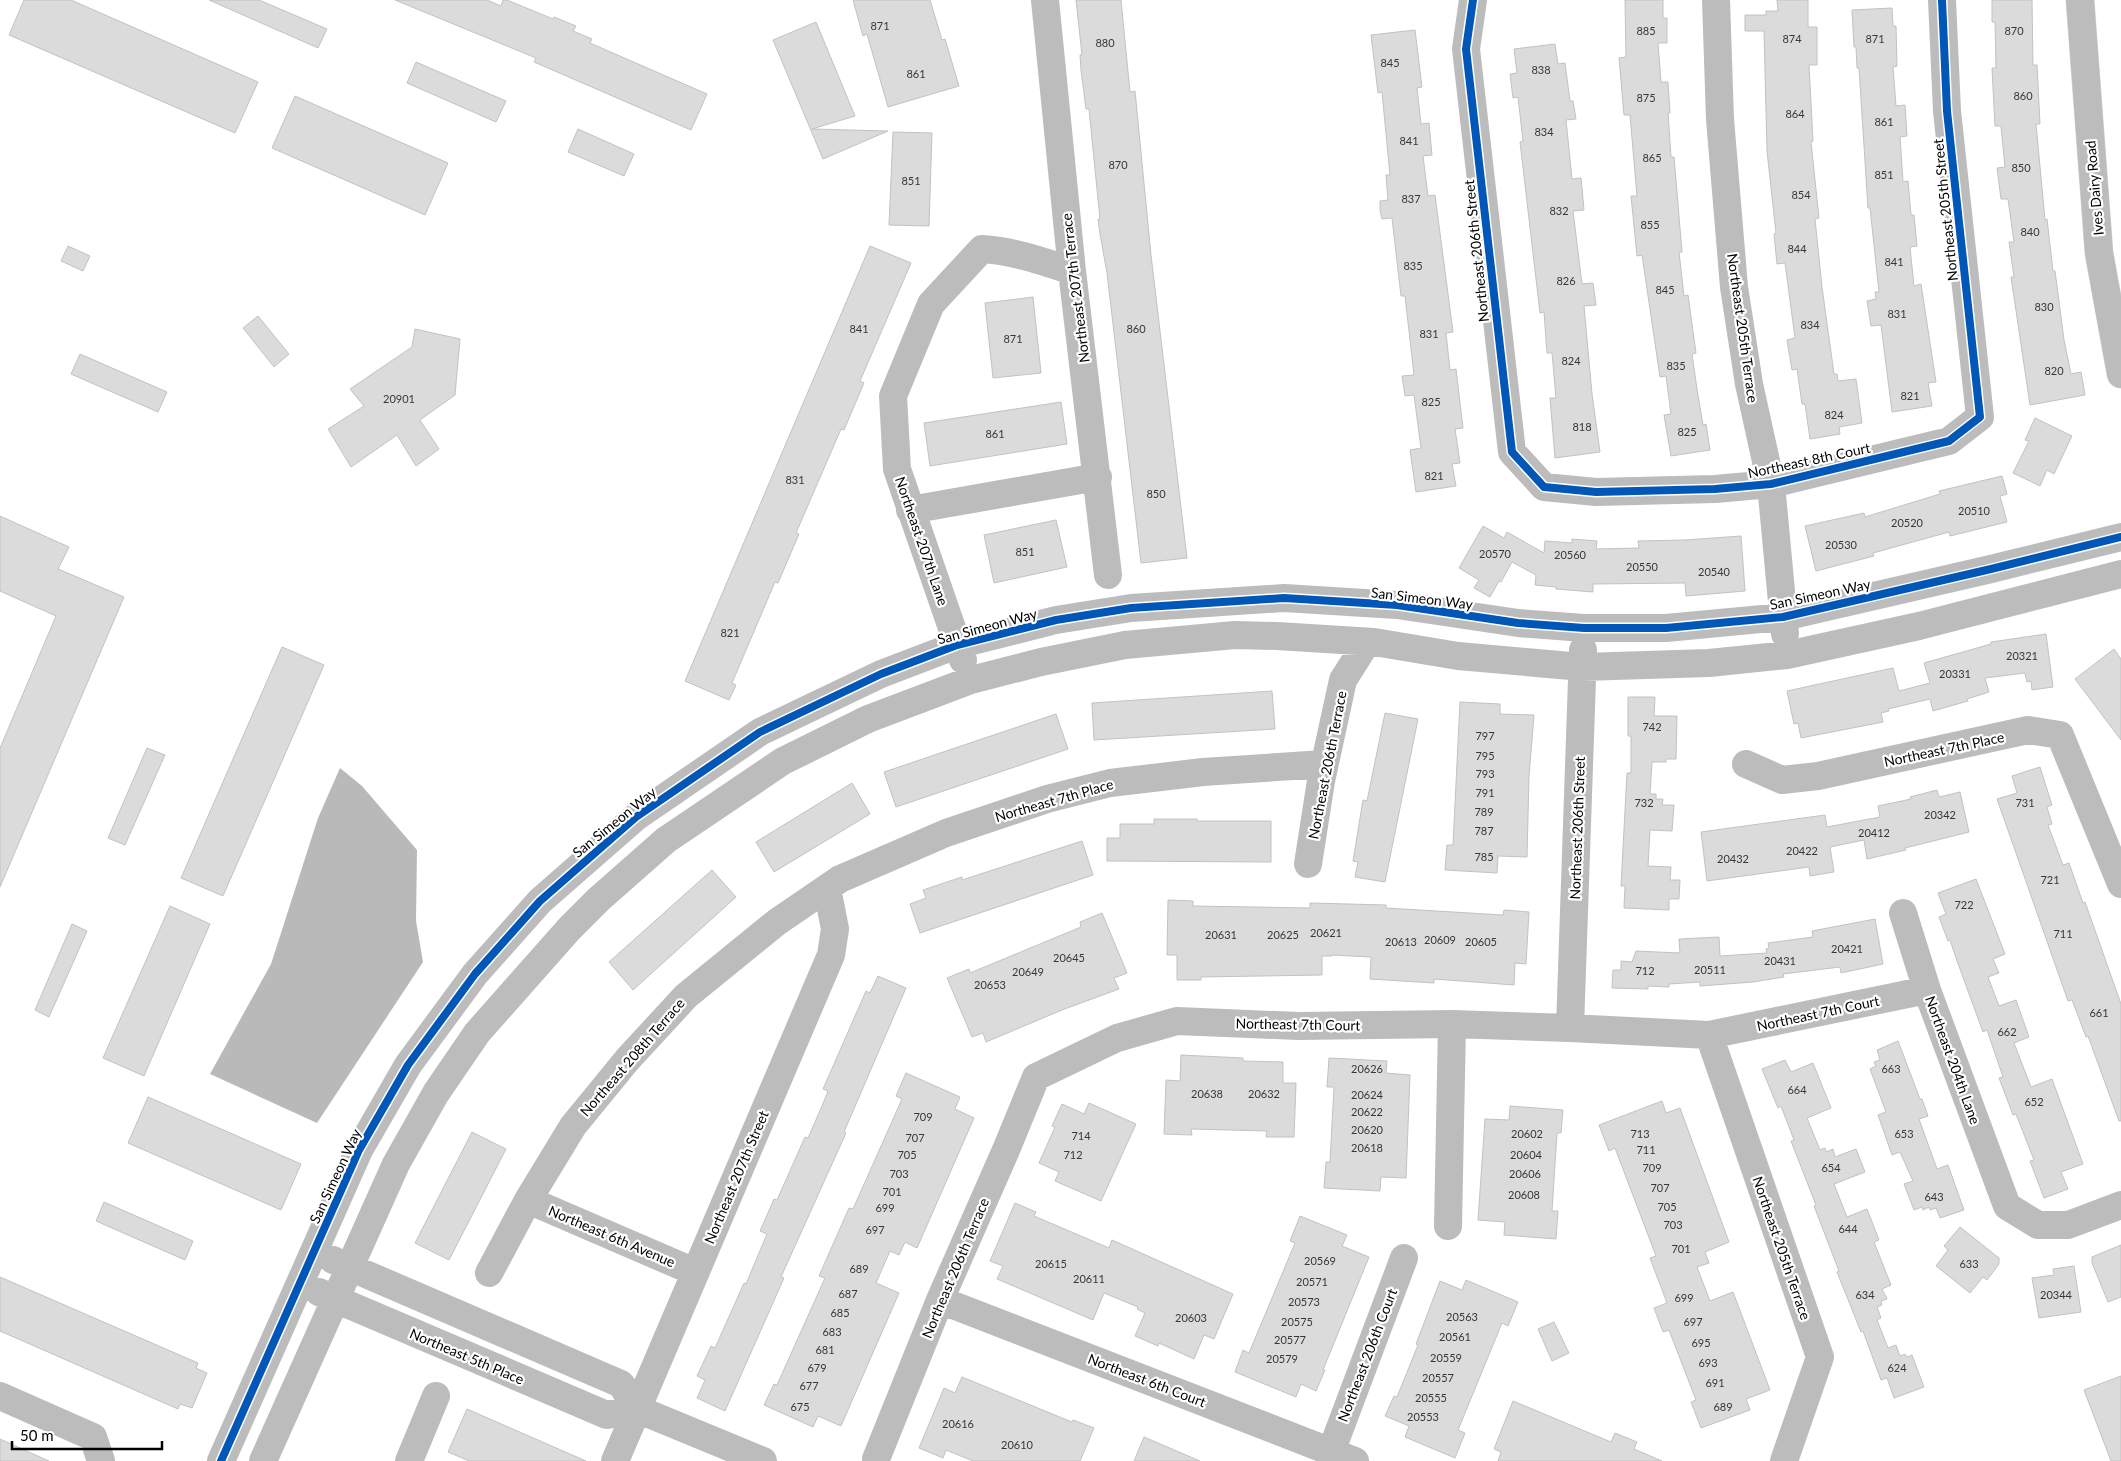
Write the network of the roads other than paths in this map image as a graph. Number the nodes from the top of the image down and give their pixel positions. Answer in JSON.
{"nodes":[{"id":1,"x":1045,"y":0,"type":"edge"},
{"id":2,"x":1472,"y":0,"type":"edge"},
{"id":3,"x":1716,"y":0,"type":"edge"},
{"id":4,"x":1942,"y":0,"type":"edge"},
{"id":5,"x":2080,"y":0,"type":"edge"},
{"id":6,"x":1072,"y":271,"type":"junction"},
{"id":7,"x":2121,"y":374,"type":"edge"},
{"id":8,"x":1980,"y":417,"type":"joint"},
{"id":9,"x":1098,"y":477,"type":"junction"},
{"id":10,"x":1771,"y":484,"type":"junction"},
{"id":11,"x":1544,"y":487,"type":"joint"},
{"id":12,"x":910,"y":510,"type":"junction"},
{"id":13,"x":2121,"y":537,"type":"edge"},
{"id":14,"x":2121,"y":574,"type":"edge"},
{"id":15,"x":1108,"y":575,"type":"dead end"},
{"id":16,"x":1783,"y":616,"type":"junction"},
{"id":17,"x":1584,"y":628,"type":"junction"},
{"id":18,"x":1367,"y":642,"type":"junction"},
{"id":19,"x":957,"y":645,"type":"junction"},
{"id":20,"x":1788,"y":655,"type":"junction"},
{"id":21,"x":1582,"y":667,"type":"junction"},
{"id":22,"x":971,"y":680,"type":"junction"},
{"id":23,"x":1324,"y":764,"type":"junction"},
{"id":24,"x":1746,"y":764,"type":"dead end"},
{"id":25,"x":1308,"y":864,"type":"dead end"},
{"id":26,"x":2121,"y":884,"type":"edge"},
{"id":27,"x":827,"y":888,"type":"junction"},
{"id":28,"x":1903,"y":913,"type":"dead end"},
{"id":29,"x":1927,"y":990,"type":"junction"},
{"id":30,"x":1452,"y":1024,"type":"junction"},
{"id":31,"x":1570,"y":1028,"type":"junction"},
{"id":32,"x":1708,"y":1035,"type":"junction"},
{"id":33,"x":1036,"y":1077,"type":"joint"},
{"id":34,"x":528,"y":1200,"type":"junction"},
{"id":35,"x":2121,"y":1205,"type":"edge"},
{"id":36,"x":1448,"y":1226,"type":"dead end"},
{"id":37,"x":314,"y":1252,"type":"junction"},
{"id":38,"x":1404,"y":1258,"type":"dead end"},
{"id":39,"x":349,"y":1268,"type":"junction"},
{"id":40,"x":490,"y":1272,"type":"dead end"},
{"id":41,"x":695,"y":1272,"type":"junction"},
{"id":42,"x":299,"y":1284,"type":"junction"},
{"id":43,"x":335,"y":1299,"type":"junction"},
{"id":44,"x":940,"y":1300,"type":"junction"},
{"id":45,"x":0,"y":1396,"type":"edge"},
{"id":46,"x":436,"y":1396,"type":"dead end"},
{"id":47,"x":637,"y":1410,"type":"junction"},
{"id":48,"x":1343,"y":1456,"type":"edge"},
{"id":49,"x":876,"y":1460,"type":"dead end"},
{"id":50,"x":102,"y":1461,"type":"edge"},
{"id":51,"x":221,"y":1461,"type":"edge"},
{"id":52,"x":263,"y":1461,"type":"edge"},
{"id":53,"x":409,"y":1461,"type":"edge"},
{"id":54,"x":615,"y":1461,"type":"edge"},
{"id":55,"x":764,"y":1461,"type":"edge"},
{"id":56,"x":1784,"y":1461,"type":"edge"}],
"edges":[{"from":1,"to":6,"type":"street","name":"Northeast 207th Terrace"},
{"from":2,"to":11,"type":"street","name":"Northeast 206th Street"},
{"from":3,"to":10,"type":"street","name":"Northeast 205th Terrace"},
{"from":4,"to":8,"type":"street","name":"Northeast 205th Street"},
{"from":5,"to":7,"type":"street","name":"Ives Dairy Road"},
{"from":6,"to":9,"type":"street","name":"Northeast 207th Terrace"},
{"from":6,"to":12,"type":"street","name":"Northeast 207th Lane"},
{"from":8,"to":10,"type":"street","name":"Northeast 8th Court"},
{"from":9,"to":12,"type":"street"},
{"from":9,"to":15,"type":"street","name":"Northeast 207th Terrace"},
{"from":10,"to":11,"type":"street","name":"Northeast 8th Court"},
{"from":10,"to":16,"type":"street","name":"Northeast 205th Terrace"},
{"from":12,"to":19,"type":"street","name":"Northeast 207th Lane"},
{"from":13,"to":16,"type":"street","name":"San Simeon Way"},
{"from":14,"to":20,"type":"street"},
{"from":16,"to":17,"type":"street","name":"San Simeon Way"},
{"from":16,"to":20,"type":"street","name":"Northeast 205th Terrace"},
{"from":17,"to":19,"type":"street","name":"San Simeon Way"},
{"from":17,"to":21,"type":"street","name":"Northeast 206th Street"},
{"from":18,"to":21,"type":"street"},
{"from":18,"to":22,"type":"street"},
{"from":18,"to":23,"type":"street","name":"Northeast 206th Terrace"},
{"from":19,"to":22,"type":"street","name":"Northeast 207th Lane"},
{"from":19,"to":37,"type":"street","name":"San Simeon Way"},
{"from":20,"to":21,"type":"street"},
{"from":21,"to":31,"type":"street","name":"Northeast 206th Street"},
{"from":22,"to":39,"type":"street"},
{"from":23,"to":25,"type":"street","name":"Northeast 206th Terrace"},
{"from":23,"to":27,"type":"street","name":"Northeast 7th Place"},
{"from":24,"to":26,"type":"street","name":"Northeast 7th Place"},
{"from":27,"to":34,"type":"street","name":"Northeast 208th Terrace"},
{"from":27,"to":41,"type":"street","name":"Northeast 207th Street"},
{"from":28,"to":29,"type":"street","name":"Northeast 204th Lane"},
{"from":29,"to":32,"type":"street","name":"Northeast 7th Court"},
{"from":29,"to":35,"type":"street","name":"Northeast 204th Lane"},
{"from":30,"to":31,"type":"street","name":"Northeast 7th Court"},
{"from":30,"to":33,"type":"street","name":"Northeast 7th Court"},
{"from":30,"to":36,"type":"street"},
{"from":31,"to":32,"type":"street","name":"Northeast 7th Court"},
{"from":32,"to":56,"type":"street","name":"Northeast 205th Terrace"},
{"from":33,"to":44,"type":"street","name":"Northeast 206th Terrace"},
{"from":34,"to":40,"type":"street","name":"Northeast 208th Terrace"},
{"from":34,"to":41,"type":"street","name":"Northeast 6th Avenue"},
{"from":37,"to":39,"type":"street"},
{"from":37,"to":42,"type":"street","name":"San Simeon Way"},
{"from":38,"to":48,"type":"street","name":"Northeast 206th Court"},
{"from":39,"to":43,"type":"street"},
{"from":39,"to":47,"type":"street"},
{"from":41,"to":47,"type":"street","name":"Northeast 207th Street"},
{"from":42,"to":43,"type":"street","name":"Northeast 5th Place"},
{"from":42,"to":51,"type":"street","name":"San Simeon Way"},
{"from":43,"to":47,"type":"street","name":"Northeast 5th Place"},
{"from":43,"to":52,"type":"street"},
{"from":44,"to":48,"type":"street","name":"Northeast 6th Court"},
{"from":44,"to":49,"type":"street","name":"Northeast 206th Terrace"},
{"from":45,"to":50,"type":"street"},
{"from":46,"to":53,"type":"street"},
{"from":47,"to":54,"type":"street","name":"Northeast 207th Street"},
{"from":47,"to":55,"type":"street"}]}
